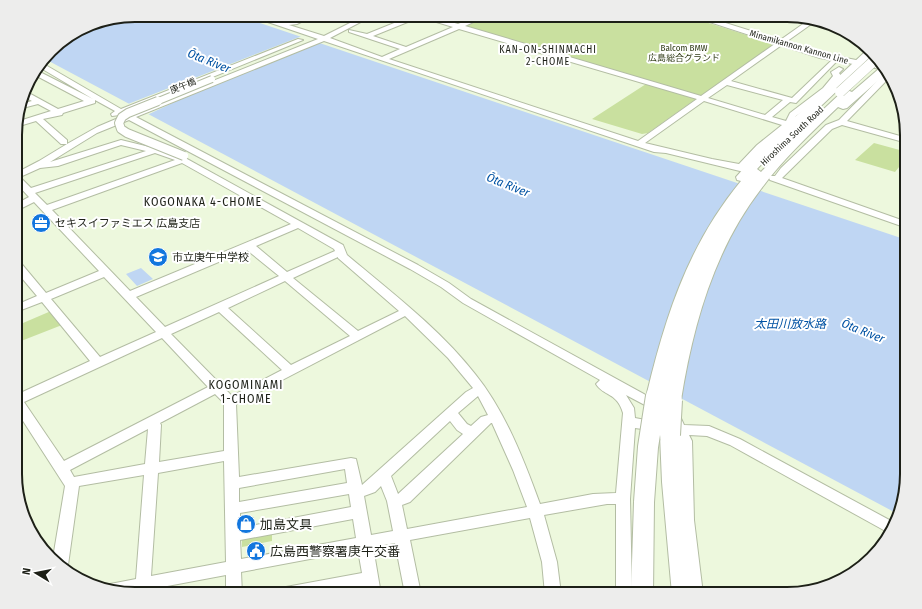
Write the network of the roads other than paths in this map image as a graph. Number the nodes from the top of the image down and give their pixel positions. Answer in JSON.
{"nodes":[{"id":1,"x":273,"y":22,"type":"edge"},
{"id":2,"x":278,"y":22,"type":"edge"},
{"id":3,"x":297,"y":22,"type":"edge"},
{"id":4,"x":348,"y":22,"type":"edge"},
{"id":5,"x":354,"y":22,"type":"edge"},
{"id":6,"x":403,"y":22,"type":"edge"},
{"id":7,"x":445,"y":22,"type":"edge"},
{"id":8,"x":468,"y":22,"type":"edge"},
{"id":9,"x":718,"y":22,"type":"edge"},
{"id":10,"x":283,"y":24,"type":"junction"},
{"id":11,"x":807,"y":24,"type":"edge"},
{"id":12,"x":459,"y":26,"type":"junction"},
{"id":13,"x":302,"y":31,"type":"junction"},
{"id":14,"x":351,"y":31,"type":"dead end"},
{"id":15,"x":368,"y":36,"type":"junction"},
{"id":16,"x":316,"y":37,"type":"junction"},
{"id":17,"x":783,"y":42,"type":"junction"},
{"id":18,"x":407,"y":49,"type":"junction"},
{"id":19,"x":867,"y":55,"type":"edge"},
{"id":20,"x":383,"y":59,"type":"junction"},
{"id":21,"x":836,"y":59,"type":"junction"},
{"id":22,"x":861,"y":62,"type":"junction"},
{"id":23,"x":873,"y":62,"type":"edge"},
{"id":24,"x":875,"y":63,"type":"edge"},
{"id":25,"x":877,"y":66,"type":"edge"},
{"id":26,"x":45,"y":67,"type":"edge"},
{"id":27,"x":839,"y":69,"type":"dead end"},
{"id":28,"x":56,"y":73,"type":"junction"},
{"id":29,"x":39,"y":74,"type":"edge"},
{"id":30,"x":879,"y":77,"type":"edge"},
{"id":31,"x":726,"y":82,"type":"junction"},
{"id":32,"x":65,"y":89,"type":"junction"},
{"id":33,"x":844,"y":92,"type":"junction"},
{"id":34,"x":29,"y":96,"type":"edge"},
{"id":35,"x":703,"y":99,"type":"junction"},
{"id":36,"x":788,"y":100,"type":"junction"},
{"id":37,"x":39,"y":101,"type":"junction"},
{"id":38,"x":92,"y":101,"type":"junction"},
{"id":39,"x":26,"y":105,"type":"edge"},
{"id":40,"x":811,"y":105,"type":"junction"},
{"id":41,"x":58,"y":113,"type":"junction"},
{"id":42,"x":26,"y":114,"type":"dead end"},
{"id":43,"x":126,"y":114,"type":"junction"},
{"id":44,"x":766,"y":118,"type":"junction"},
{"id":45,"x":36,"y":119,"type":"junction"},
{"id":46,"x":842,"y":122,"type":"junction"},
{"id":47,"x":23,"y":123,"type":"edge"},
{"id":48,"x":788,"y":124,"type":"junction"},
{"id":49,"x":900,"y":139,"type":"edge"},
{"id":50,"x":64,"y":142,"type":"junction"},
{"id":51,"x":640,"y":144,"type":"junction"},
{"id":52,"x":154,"y":150,"type":"junction"},
{"id":53,"x":784,"y":155,"type":"junction"},
{"id":54,"x":184,"y":158,"type":"junction"},
{"id":55,"x":39,"y":165,"type":"junction"},
{"id":56,"x":22,"y":168,"type":"edge"},
{"id":57,"x":784,"y":170,"type":"junction"},
{"id":58,"x":22,"y":173,"type":"edge"},
{"id":59,"x":745,"y":177,"type":"junction"},
{"id":60,"x":239,"y":180,"type":"junction"},
{"id":61,"x":22,"y":183,"type":"edge"},
{"id":62,"x":32,"y":195,"type":"junction"},
{"id":63,"x":22,"y":203,"type":"edge"},
{"id":64,"x":856,"y":207,"type":"junction"},
{"id":65,"x":45,"y":209,"type":"junction"},
{"id":66,"x":900,"y":223,"type":"edge"},
{"id":67,"x":298,"y":224,"type":"junction"},
{"id":68,"x":249,"y":246,"type":"junction"},
{"id":69,"x":341,"y":252,"type":"junction"},
{"id":70,"x":22,"y":271,"type":"edge"},
{"id":71,"x":106,"y":272,"type":"junction"},
{"id":72,"x":287,"y":276,"type":"junction"},
{"id":73,"x":128,"y":296,"type":"junction"},
{"id":74,"x":44,"y":298,"type":"junction"},
{"id":75,"x":22,"y":307,"type":"edge"},
{"id":76,"x":220,"y":307,"type":"junction"},
{"id":77,"x":407,"y":311,"type":"junction"},
{"id":78,"x":163,"y":333,"type":"junction"},
{"id":79,"x":357,"y":336,"type":"junction"},
{"id":80,"x":98,"y":363,"type":"junction"},
{"id":81,"x":290,"y":371,"type":"junction"},
{"id":82,"x":216,"y":388,"type":"junction"},
{"id":83,"x":480,"y":390,"type":"junction"},
{"id":84,"x":22,"y":397,"type":"edge"},
{"id":85,"x":664,"y":397,"type":"junction"},
{"id":86,"x":230,"y":402,"type":"junction"},
{"id":87,"x":22,"y":409,"type":"edge"},
{"id":88,"x":450,"y":413,"type":"junction"},
{"id":89,"x":495,"y":416,"type":"junction"},
{"id":90,"x":153,"y":421,"type":"junction"},
{"id":91,"x":629,"y":422,"type":"junction"},
{"id":92,"x":472,"y":433,"type":"junction"},
{"id":93,"x":675,"y":433,"type":"junction"},
{"id":94,"x":231,"y":455,"type":"junction"},
{"id":95,"x":62,"y":468,"type":"junction"},
{"id":96,"x":152,"y":468,"type":"junction"},
{"id":97,"x":384,"y":475,"type":"junction"},
{"id":98,"x":71,"y":484,"type":"junction"},
{"id":99,"x":232,"y":484,"type":"junction"},
{"id":100,"x":356,"y":490,"type":"junction"},
{"id":101,"x":623,"y":499,"type":"junction"},
{"id":102,"x":394,"y":501,"type":"junction"},
{"id":103,"x":232,"y":509,"type":"junction"},
{"id":104,"x":536,"y":511,"type":"junction"},
{"id":105,"x":358,"y":512,"type":"junction"},
{"id":106,"x":887,"y":526,"type":"edge"},
{"id":107,"x":233,"y":535,"type":"junction"},
{"id":108,"x":402,"y":536,"type":"junction"},
{"id":109,"x":365,"y":543,"type":"junction"},
{"id":110,"x":61,"y":559,"type":"edge"},
{"id":111,"x":234,"y":567,"type":"junction"},
{"id":112,"x":370,"y":578,"type":"junction"},
{"id":113,"x":135,"y":587,"type":"edge"},
{"id":114,"x":140,"y":587,"type":"edge"},
{"id":115,"x":234,"y":587,"type":"edge"},
{"id":116,"x":323,"y":587,"type":"edge"},
{"id":117,"x":372,"y":587,"type":"edge"},
{"id":118,"x":412,"y":587,"type":"edge"},
{"id":119,"x":553,"y":587,"type":"edge"},
{"id":120,"x":624,"y":587,"type":"edge"},
{"id":121,"x":642,"y":587,"type":"edge"},
{"id":122,"x":682,"y":587,"type":"edge"},
{"id":123,"x":694,"y":587,"type":"edge"}],
"edges":[{"from":1,"to":13,"type":"street"},
{"from":2,"to":10,"type":"street"},
{"from":3,"to":10,"type":"street"},
{"from":4,"to":16,"type":"street"},
{"from":5,"to":16,"type":"street"},
{"from":6,"to":15,"type":"street"},
{"from":7,"to":12,"type":"street"},
{"from":8,"to":12,"type":"street"},
{"from":9,"to":17,"type":"main road","name":"Minamikannon Kannon Line"},
{"from":10,"to":13,"type":"street"},
{"from":11,"to":17,"type":"street"},
{"from":12,"to":18,"type":"street"},
{"from":12,"to":35,"type":"street"},
{"from":13,"to":16,"type":"street"},
{"from":14,"to":15,"type":"street"},
{"from":15,"to":18,"type":"street"},
{"from":16,"to":20,"type":"street"},
{"from":16,"to":43,"type":"street"},
{"from":16,"to":43,"type":"street","name":"庚午橋"},
{"from":16,"to":54,"type":"street","bridge":true},
{"from":17,"to":21,"type":"main road","name":"Minamikannon Kannon Line"},
{"from":17,"to":22,"type":"main road","name":"Minamikannon Kannon Line"},
{"from":17,"to":31,"type":"street"},
{"from":18,"to":20,"type":"street"},
{"from":19,"to":22,"type":"highway"},
{"from":20,"to":51,"type":"street"},
{"from":21,"to":22,"type":"main road","name":"Minamikannon Kannon Line"},
{"from":21,"to":36,"type":"street"},
{"from":22,"to":24,"type":"main road","name":"Minamikannon Kannon Line"},
{"from":22,"to":30,"type":"main road","name":"Minamikannon Kannon Line"},
{"from":22,"to":40,"type":"highway"},
{"from":23,"to":33,"type":"highway","bridge":true},
{"from":25,"to":33,"type":"highway"},
{"from":26,"to":28,"type":"street"},
{"from":27,"to":40,"type":"street"},
{"from":28,"to":32,"type":"street"},
{"from":28,"to":43,"type":"street"},
{"from":29,"to":32,"type":"street"},
{"from":30,"to":46,"type":"street"},
{"from":30,"to":53,"type":"highway"},
{"from":31,"to":35,"type":"street"},
{"from":31,"to":36,"type":"street"},
{"from":32,"to":38,"type":"street"},
{"from":33,"to":53,"type":"highway","name":"Hiroshima South Road"},
{"from":33,"to":59,"type":"highway","name":"Hiroshima South Road"},
{"from":34,"to":37,"type":"street"},
{"from":35,"to":44,"type":"street"},
{"from":35,"to":51,"type":"street"},
{"from":36,"to":44,"type":"street"},
{"from":37,"to":39,"type":"street"},
{"from":37,"to":41,"type":"street"},
{"from":38,"to":41,"type":"street"},
{"from":38,"to":43,"type":"street"},
{"from":40,"to":48,"type":"street"},
{"from":40,"to":59,"type":"highway"},
{"from":41,"to":45,"type":"street"},
{"from":42,"to":45,"type":"street"},
{"from":43,"to":50,"type":"street"},
{"from":43,"to":55,"type":"street"},
{"from":43,"to":60,"type":"street"},
{"from":43,"to":93,"type":"street"},
{"from":44,"to":48,"type":"street"},
{"from":45,"to":47,"type":"street"},
{"from":45,"to":50,"type":"street"},
{"from":46,"to":49,"type":"street"},
{"from":46,"to":57,"type":"street"},
{"from":48,"to":59,"type":"street"},
{"from":50,"to":56,"type":"street"},
{"from":51,"to":59,"type":"street"},
{"from":52,"to":54,"type":"street"},
{"from":52,"to":55,"type":"street"},
{"from":52,"to":62,"type":"street"},
{"from":53,"to":59,"type":"highway","name":"Hiroshima South Road"},
{"from":54,"to":60,"type":"street"},
{"from":54,"to":65,"type":"street"},
{"from":54,"to":67,"type":"street"},
{"from":55,"to":58,"type":"street"},
{"from":57,"to":64,"type":"street"},
{"from":57,"to":64,"type":"street"},
{"from":59,"to":85,"type":"highway"},
{"from":59,"to":85,"type":"highway"},
{"from":60,"to":91,"type":"street"},
{"from":61,"to":62,"type":"street"},
{"from":62,"to":63,"type":"street"},
{"from":62,"to":65,"type":"street"},
{"from":64,"to":66,"type":"street"},
{"from":65,"to":71,"type":"street"},
{"from":67,"to":68,"type":"street"},
{"from":67,"to":69,"type":"street"},
{"from":68,"to":72,"type":"street"},
{"from":68,"to":73,"type":"street"},
{"from":69,"to":72,"type":"street"},
{"from":69,"to":77,"type":"street"},
{"from":70,"to":74,"type":"street"},
{"from":71,"to":73,"type":"street"},
{"from":71,"to":74,"type":"street"},
{"from":72,"to":76,"type":"street"},
{"from":72,"to":79,"type":"street"},
{"from":73,"to":78,"type":"street"},
{"from":74,"to":75,"type":"street"},
{"from":74,"to":80,"type":"street"},
{"from":76,"to":78,"type":"street"},
{"from":76,"to":81,"type":"street"},
{"from":77,"to":79,"type":"street"},
{"from":77,"to":83,"type":"street"},
{"from":78,"to":80,"type":"street"},
{"from":78,"to":82,"type":"street"},
{"from":79,"to":81,"type":"street"},
{"from":80,"to":84,"type":"street"},
{"from":81,"to":86,"type":"street"},
{"from":82,"to":86,"type":"street"},
{"from":82,"to":90,"type":"street"},
{"from":83,"to":88,"type":"street"},
{"from":83,"to":89,"type":"street"},
{"from":85,"to":93,"type":"highway","bridge":true},
{"from":85,"to":121,"type":"highway","bridge":true},
{"from":86,"to":94,"type":"street"},
{"from":87,"to":95,"type":"street"},
{"from":88,"to":92,"type":"street"},
{"from":88,"to":97,"type":"street"},
{"from":89,"to":92,"type":"street"},
{"from":89,"to":104,"type":"street"},
{"from":90,"to":95,"type":"street"},
{"from":90,"to":96,"type":"street"},
{"from":91,"to":93,"type":"street"},
{"from":91,"to":101,"type":"street"},
{"from":92,"to":102,"type":"street"},
{"from":93,"to":106,"type":"street"},
{"from":93,"to":122,"type":"highway"},
{"from":93,"to":123,"type":"street"},
{"from":94,"to":96,"type":"street"},
{"from":94,"to":99,"type":"street"},
{"from":95,"to":98,"type":"street"},
{"from":96,"to":98,"type":"street"},
{"from":96,"to":113,"type":"street"},
{"from":97,"to":100,"type":"street"},
{"from":97,"to":102,"type":"street"},
{"from":98,"to":110,"type":"street"},
{"from":99,"to":100,"type":"street"},
{"from":99,"to":103,"type":"street"},
{"from":100,"to":103,"type":"street"},
{"from":100,"to":105,"type":"street"},
{"from":101,"to":104,"type":"street"},
{"from":101,"to":120,"type":"street"},
{"from":102,"to":108,"type":"street"},
{"from":103,"to":107,"type":"street"},
{"from":104,"to":108,"type":"street"},
{"from":104,"to":119,"type":"street"},
{"from":105,"to":107,"type":"street"},
{"from":105,"to":109,"type":"street"},
{"from":107,"to":111,"type":"street"},
{"from":108,"to":109,"type":"street"},
{"from":108,"to":118,"type":"street"},
{"from":109,"to":111,"type":"street"},
{"from":109,"to":112,"type":"street"},
{"from":111,"to":114,"type":"street"},
{"from":111,"to":115,"type":"street"},
{"from":112,"to":116,"type":"street"},
{"from":112,"to":117,"type":"street"}]}
